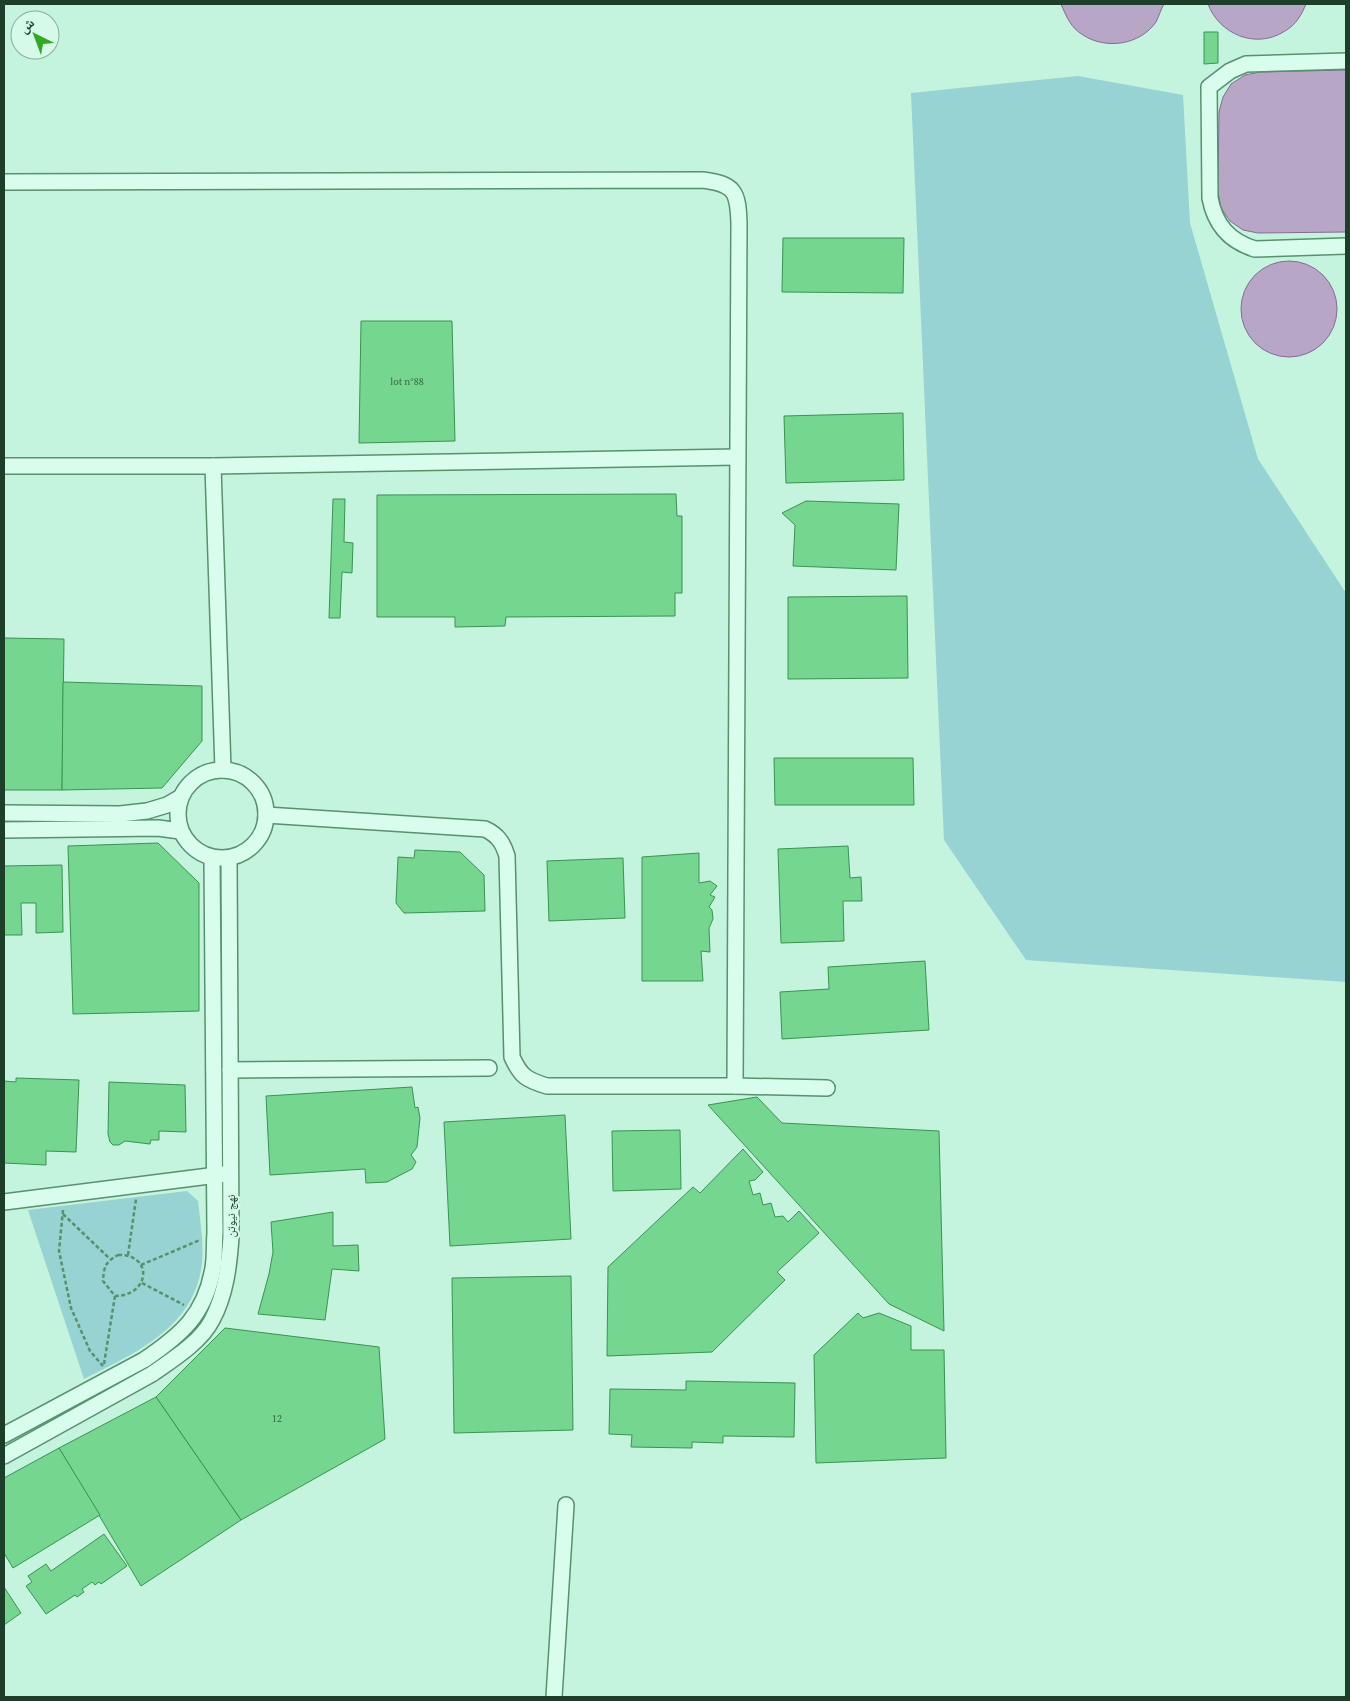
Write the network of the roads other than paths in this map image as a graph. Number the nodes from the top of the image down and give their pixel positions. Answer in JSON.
{"nodes":[{"id":1,"x":1346,"y":61,"type":"edge"},
{"id":2,"x":4,"y":182,"type":"edge"},
{"id":3,"x":1346,"y":246,"type":"edge"},
{"id":4,"x":737,"y":457,"type":"junction"},
{"id":5,"x":4,"y":466,"type":"edge"},
{"id":6,"x":213,"y":466,"type":"junction"},
{"id":7,"x":223,"y":770,"type":"junction"},
{"id":8,"x":181,"y":797,"type":"junction"},
{"id":9,"x":4,"y":813,"type":"edge"},
{"id":10,"x":266,"y":815,"type":"junction"},
{"id":11,"x":4,"y":830,"type":"edge"},
{"id":12,"x":180,"y":831,"type":"junction"},
{"id":13,"x":212,"y":858,"type":"junction"},
{"id":14,"x":229,"y":858,"type":"junction"},
{"id":15,"x":489,"y":1068,"type":"dead end"},
{"id":16,"x":230,"y":1070,"type":"junction"},
{"id":17,"x":735,"y":1086,"type":"junction"},
{"id":18,"x":826,"y":1088,"type":"dead end"},
{"id":19,"x":231,"y":1173,"type":"junction"},
{"id":20,"x":215,"y":1175,"type":"junction"},
{"id":21,"x":4,"y":1202,"type":"edge"},
{"id":22,"x":200,"y":1309,"type":"junction"},
{"id":23,"x":216,"y":1310,"type":"junction"},
{"id":24,"x":4,"y":1435,"type":"edge"},
{"id":25,"x":4,"y":1456,"type":"edge"},
{"id":26,"x":566,"y":1505,"type":"dead end"},
{"id":27,"x":554,"y":1697,"type":"edge"}],
"edges":[{"from":1,"to":3,"type":"street"},
{"from":2,"to":4,"type":"street"},
{"from":4,"to":6,"type":"street"},
{"from":4,"to":17,"type":"street"},
{"from":5,"to":6,"type":"street"},
{"from":6,"to":7,"type":"street"},
{"from":7,"to":8,"type":"street"},
{"from":7,"to":10,"type":"street"},
{"from":8,"to":9,"type":"street"},
{"from":8,"to":12,"type":"street"},
{"from":10,"to":14,"type":"street"},
{"from":10,"to":17,"type":"street"},
{"from":11,"to":12,"type":"street"},
{"from":12,"to":13,"type":"street"},
{"from":13,"to":14,"type":"street"},
{"from":13,"to":20,"type":"street","name":"نهج نيوتن"},
{"from":14,"to":16,"type":"street","name":"نهج نيوتن"},
{"from":15,"to":16,"type":"street"},
{"from":16,"to":19,"type":"street","name":"نهج نيوتن"},
{"from":17,"to":18,"type":"street"},
{"from":19,"to":20,"type":"street"},
{"from":19,"to":23,"type":"street","name":"نهج نيوتن"},
{"from":20,"to":21,"type":"street"},
{"from":20,"to":22,"type":"street","name":"نهج نيوتن"},
{"from":22,"to":23,"type":"street"},
{"from":22,"to":24,"type":"street","name":"نهج نيوتن"},
{"from":23,"to":25,"type":"street","name":"نهج نيوتن"},
{"from":26,"to":27,"type":"street"}]}
